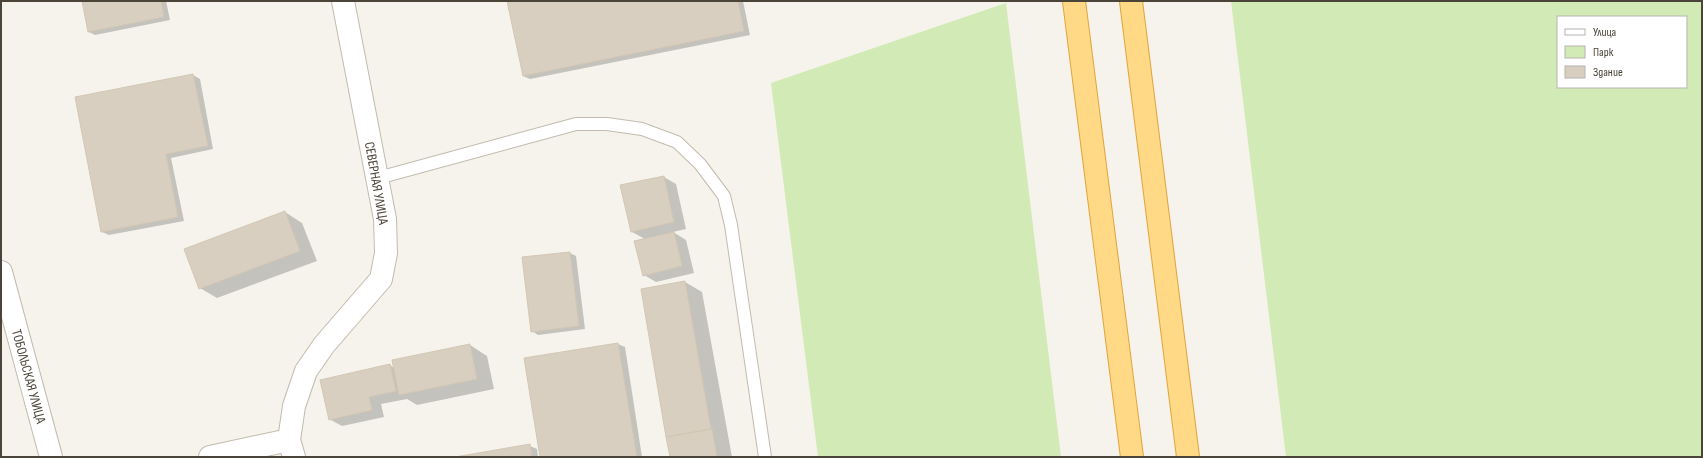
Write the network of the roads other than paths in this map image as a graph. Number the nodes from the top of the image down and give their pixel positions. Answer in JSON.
{"nodes":[{"id":1,"x":343,"y":1,"type":"edge"},
{"id":2,"x":1074,"y":1,"type":"edge"},
{"id":3,"x":1131,"y":1,"type":"edge"},
{"id":4,"x":378,"y":178,"type":"junction"},
{"id":5,"x":1,"y":272,"type":"edge"},
{"id":6,"x":291,"y":449,"type":"edge"},
{"id":7,"x":50,"y":457,"type":"edge"},
{"id":8,"x":210,"y":457,"type":"edge"},
{"id":9,"x":765,"y":457,"type":"edge"},
{"id":10,"x":1132,"y":457,"type":"edge"},
{"id":11,"x":1188,"y":457,"type":"edge"}],
"edges":[{"from":1,"to":4,"type":"street","name":"СЕВЕРНАЯ УЛИЦА"},
{"from":2,"to":10,"type":"highway"},
{"from":3,"to":11,"type":"highway"},
{"from":4,"to":6,"type":"street","name":"СЕВЕРНАЯ УЛИЦА"},
{"from":4,"to":9,"type":"lane"},
{"from":5,"to":7,"type":"street","name":"ТОБОЛЬСКАЯ УЛИЦА"},
{"from":6,"to":8,"type":"street"}]}
